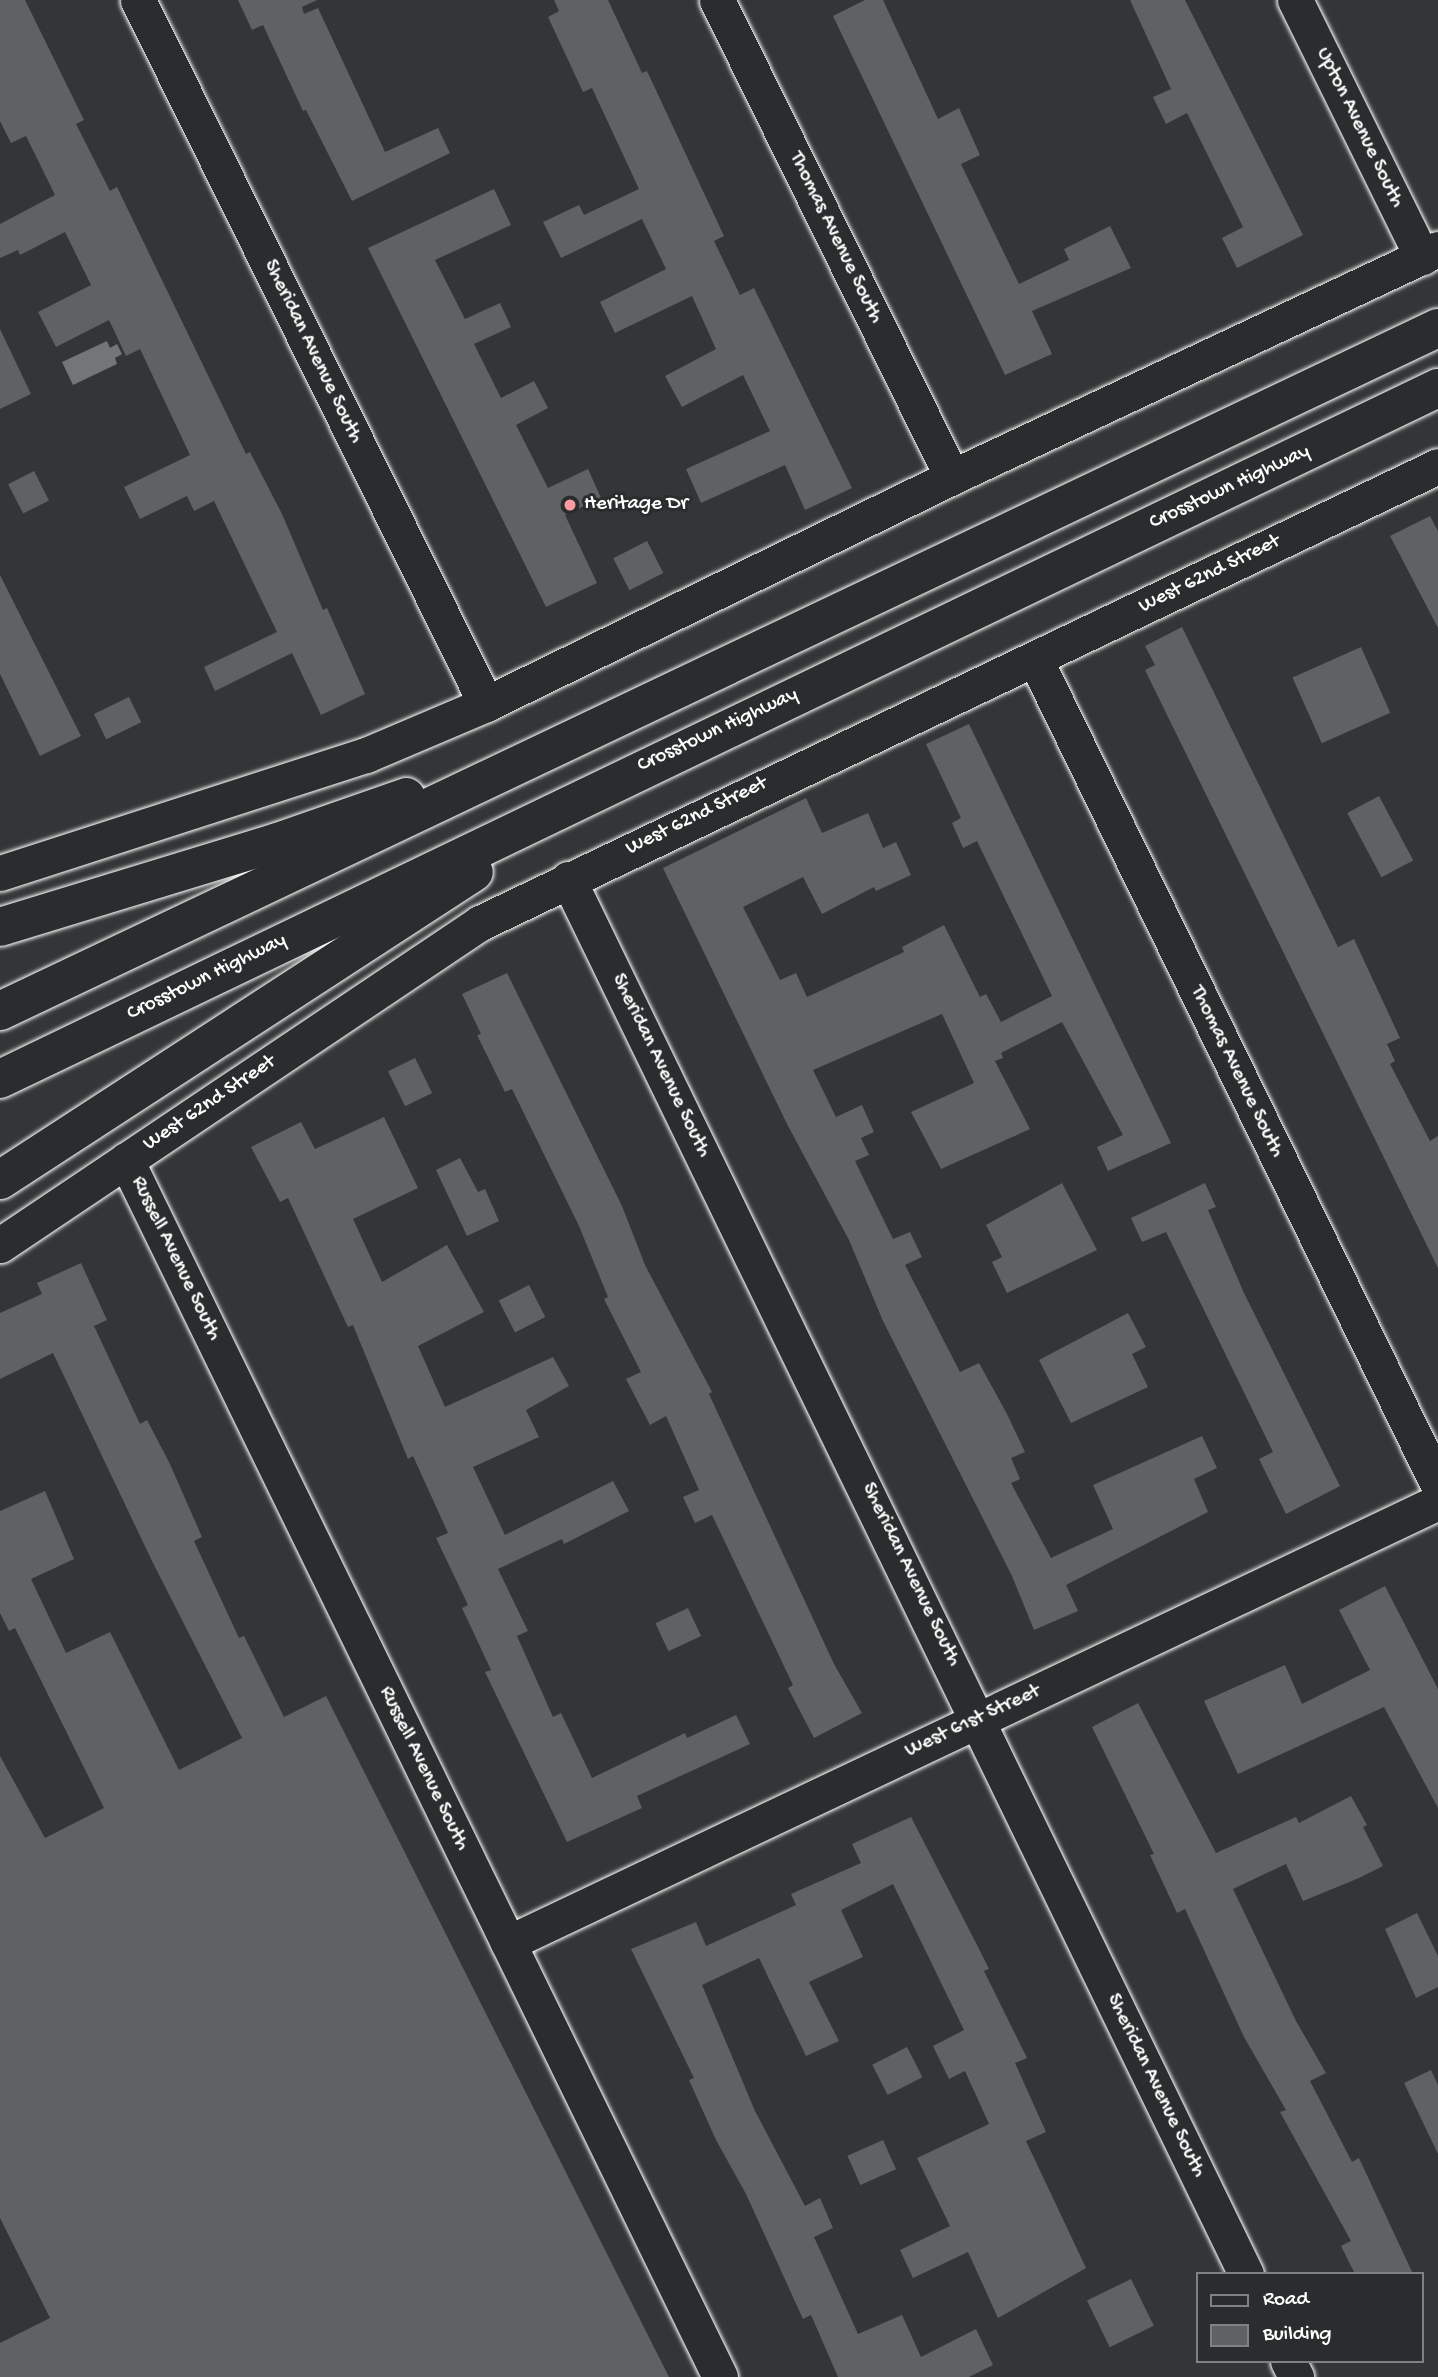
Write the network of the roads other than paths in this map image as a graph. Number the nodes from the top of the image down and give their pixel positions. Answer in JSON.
{"nodes":[{"id":1,"x":138,"y":0,"type":"edge"},
{"id":2,"x":717,"y":0,"type":"edge"},
{"id":3,"x":1295,"y":0,"type":"edge"},
{"id":4,"x":1430,"y":253,"type":"edge"},
{"id":5,"x":1438,"y":328,"type":"edge"},
{"id":6,"x":1438,"y":388,"type":"edge"},
{"id":7,"x":1438,"y":466,"type":"edge"},
{"id":8,"x":952,"y":477,"type":"junction"},
{"id":9,"x":1035,"y":659,"type":"junction"},
{"id":10,"x":486,"y":704,"type":"junction"},
{"id":11,"x":615,"y":722,"type":"junction"},
{"id":12,"x":651,"y":762,"type":"junction"},
{"id":13,"x":0,"y":873,"type":"edge"},
{"id":14,"x":568,"y":879,"type":"junction"},
{"id":15,"x":0,"y":927,"type":"edge"},
{"id":16,"x":0,"y":1011,"type":"edge"},
{"id":17,"x":0,"y":1079,"type":"edge"},
{"id":18,"x":127,"y":1160,"type":"junction"},
{"id":19,"x":0,"y":1180,"type":"edge"},
{"id":20,"x":0,"y":1245,"type":"edge"},
{"id":21,"x":1438,"y":1485,"type":"edge"},
{"id":22,"x":1438,"y":1502,"type":"edge"},
{"id":23,"x":979,"y":1720,"type":"junction"},
{"id":24,"x":508,"y":1943,"type":"junction"},
{"id":25,"x":1245,"y":2272,"type":"edge"},
{"id":26,"x":720,"y":2377,"type":"edge"}],
"edges":[{"from":1,"to":10,"type":"street","name":"Sheridan Avenue South"},
{"from":2,"to":8,"type":"street","name":"Thomas Avenue South"},
{"from":3,"to":4,"type":"street","name":"Upton Avenue South"},
{"from":4,"to":8,"type":"street"},
{"from":5,"to":11,"type":"highway"},
{"from":6,"to":12,"type":"highway","name":"Crosstown Highway"},
{"from":7,"to":9,"type":"street","name":"West 62nd Street"},
{"from":8,"to":10,"type":"street"},
{"from":9,"to":14,"type":"street","name":"West 62nd Street"},
{"from":9,"to":21,"type":"street","name":"Thomas Avenue South"},
{"from":10,"to":13,"type":"street"},
{"from":11,"to":15,"type":"highway"},
{"from":11,"to":16,"type":"highway"},
{"from":12,"to":17,"type":"highway","name":"Crosstown Highway"},
{"from":12,"to":19,"type":"highway"},
{"from":14,"to":18,"type":"street","name":"West 62nd Street"},
{"from":14,"to":23,"type":"street","name":"Sheridan Avenue South"},
{"from":18,"to":20,"type":"street","name":"West 62nd Street"},
{"from":18,"to":24,"type":"street","name":"Russell Avenue South"},
{"from":22,"to":23,"type":"street","name":"West 61st Street"},
{"from":23,"to":24,"type":"street","name":"West 61st Street"},
{"from":23,"to":25,"type":"street","name":"Sheridan Avenue South"},
{"from":24,"to":26,"type":"street","name":"Russell Avenue South"}]}
